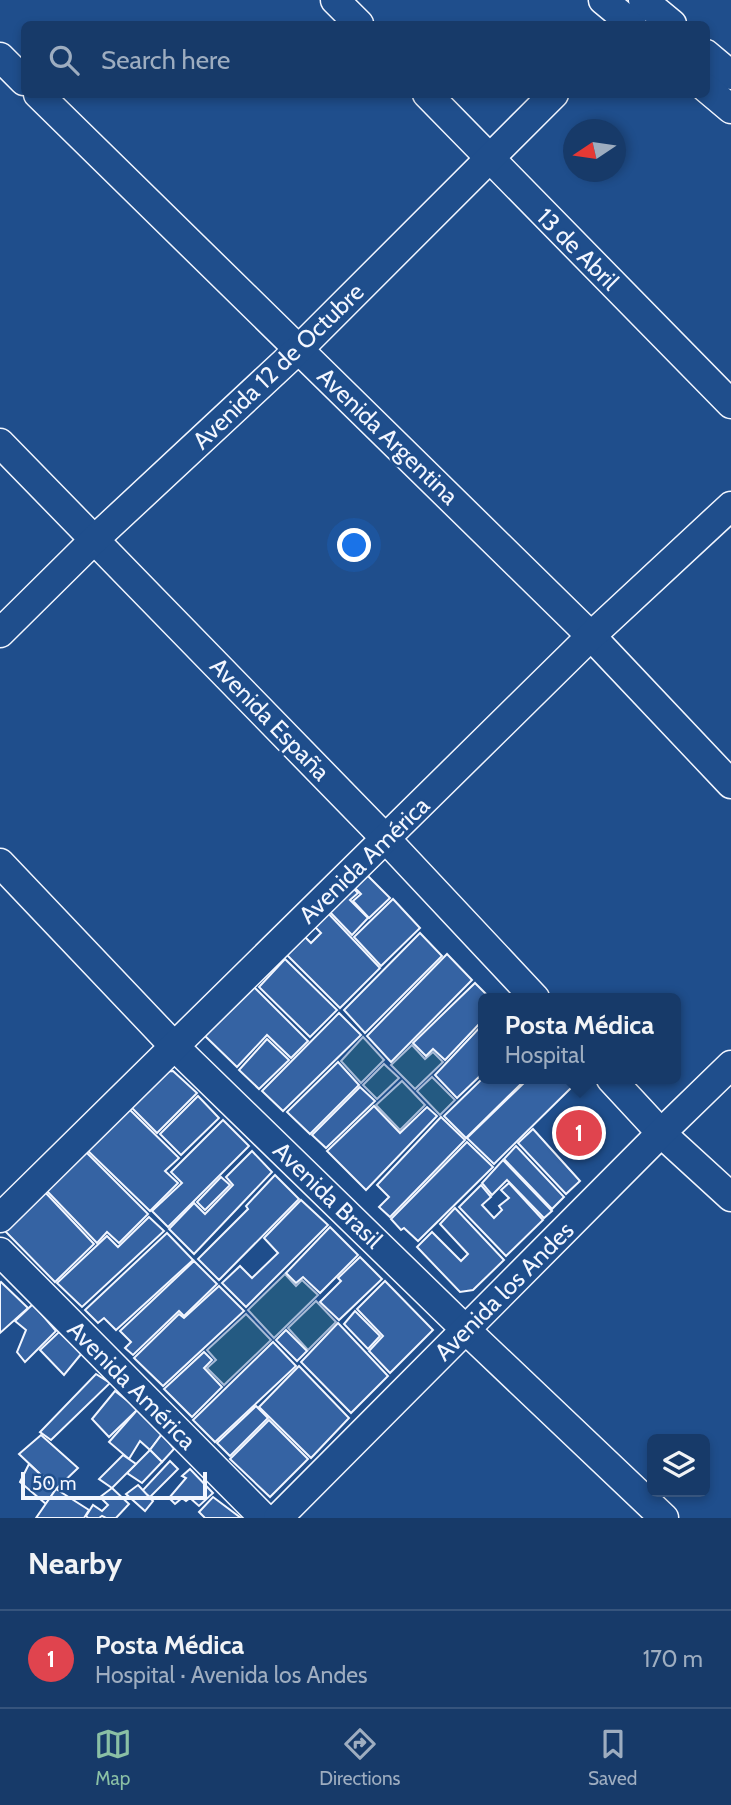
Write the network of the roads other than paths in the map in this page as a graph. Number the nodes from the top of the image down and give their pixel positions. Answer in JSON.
{"nodes":[{"id":1,"x":335,"y":0,"type":"edge"},
{"id":2,"x":603,"y":0,"type":"edge"},
{"id":3,"x":636,"y":12,"type":"edge"},
{"id":4,"x":356,"y":21,"type":"edge"},
{"id":5,"x":663,"y":21,"type":"edge"},
{"id":6,"x":0,"y":57,"type":"edge"},
{"id":7,"x":710,"y":57,"type":"edge"},
{"id":8,"x":731,"y":75,"type":"edge"},
{"id":9,"x":21,"y":78,"type":"edge"},
{"id":10,"x":710,"y":91,"type":"edge"},
{"id":11,"x":42,"y":98,"type":"edge"},
{"id":12,"x":431,"y":98,"type":"edge"},
{"id":13,"x":550,"y":98,"type":"edge"},
{"id":14,"x":731,"y":109,"type":"edge"},
{"id":15,"x":489,"y":159,"type":"junction"},
{"id":16,"x":299,"y":349,"type":"junction"},
{"id":17,"x":731,"y":404,"type":"edge"},
{"id":18,"x":0,"y":443,"type":"edge"},
{"id":19,"x":731,"y":506,"type":"edge"},
{"id":20,"x":95,"y":539,"type":"junction"},
{"id":21,"x":0,"y":633,"type":"edge"},
{"id":22,"x":591,"y":635,"type":"junction"},
{"id":23,"x":731,"y":784,"type":"edge"},
{"id":24,"x":385,"y":838,"type":"junction"},
{"id":25,"x":0,"y":863,"type":"edge"},
{"id":26,"x":531,"y":993,"type":"edge"},
{"id":27,"x":174,"y":1046,"type":"junction"},
{"id":28,"x":731,"y":1065,"type":"edge"},
{"id":29,"x":616,"y":1084,"type":"edge"},
{"id":30,"x":661,"y":1133,"type":"junction"},
{"id":31,"x":731,"y":1197,"type":"edge"},
{"id":32,"x":0,"y":1218,"type":"edge"},
{"id":33,"x":0,"y":1252,"type":"edge"},
{"id":34,"x":466,"y":1330,"type":"junction"},
{"id":35,"x":264,"y":1518,"type":"edge"},
{"id":36,"x":278,"y":1518,"type":"edge"},
{"id":37,"x":664,"y":1518,"type":"edge"}],
"edges":[{"from":1,"to":4,"type":"street"},
{"from":2,"to":3,"type":"street"},
{"from":3,"to":5,"type":"street"},
{"from":6,"to":9,"type":"street"},
{"from":7,"to":8,"type":"street"},
{"from":10,"to":14,"type":"street"},
{"from":11,"to":16,"type":"street","name":"Avenida Argentina"},
{"from":12,"to":15,"type":"street","name":"13 de Abril"},
{"from":13,"to":15,"type":"street","name":"Avenida 12 de Octubre"},
{"from":15,"to":16,"type":"street","name":"Avenida 12 de Octubre"},
{"from":15,"to":17,"type":"street","name":"13 de Abril"},
{"from":16,"to":20,"type":"street","name":"Avenida 12 de Octubre"},
{"from":16,"to":22,"type":"street","name":"Avenida Argentina"},
{"from":18,"to":20,"type":"street","name":"Avenida España"},
{"from":19,"to":22,"type":"street","name":"Avenida América"},
{"from":20,"to":21,"type":"street","name":"Avenida 12 de Octubre"},
{"from":20,"to":24,"type":"street","name":"Avenida España"},
{"from":22,"to":23,"type":"street","name":"Avenida Argentina"},
{"from":22,"to":24,"type":"street","name":"Avenida América"},
{"from":24,"to":26,"type":"street","name":"Avenida España"},
{"from":24,"to":27,"type":"street","name":"Avenida América"},
{"from":25,"to":27,"type":"street","name":"Avenida Brasil"},
{"from":27,"to":32,"type":"street","name":"Avenida América"},
{"from":27,"to":34,"type":"street","name":"Avenida Brasil"},
{"from":28,"to":30,"type":"street","name":"Avenida los Andes"},
{"from":29,"to":30,"type":"street"},
{"from":30,"to":31,"type":"street"},
{"from":30,"to":34,"type":"street","name":"Avenida los Andes"},
{"from":33,"to":35,"type":"street","name":"Avenida América"},
{"from":34,"to":36,"type":"street","name":"Avenida los Andes"},
{"from":34,"to":37,"type":"street","name":"Avenida Brasil"}]}
